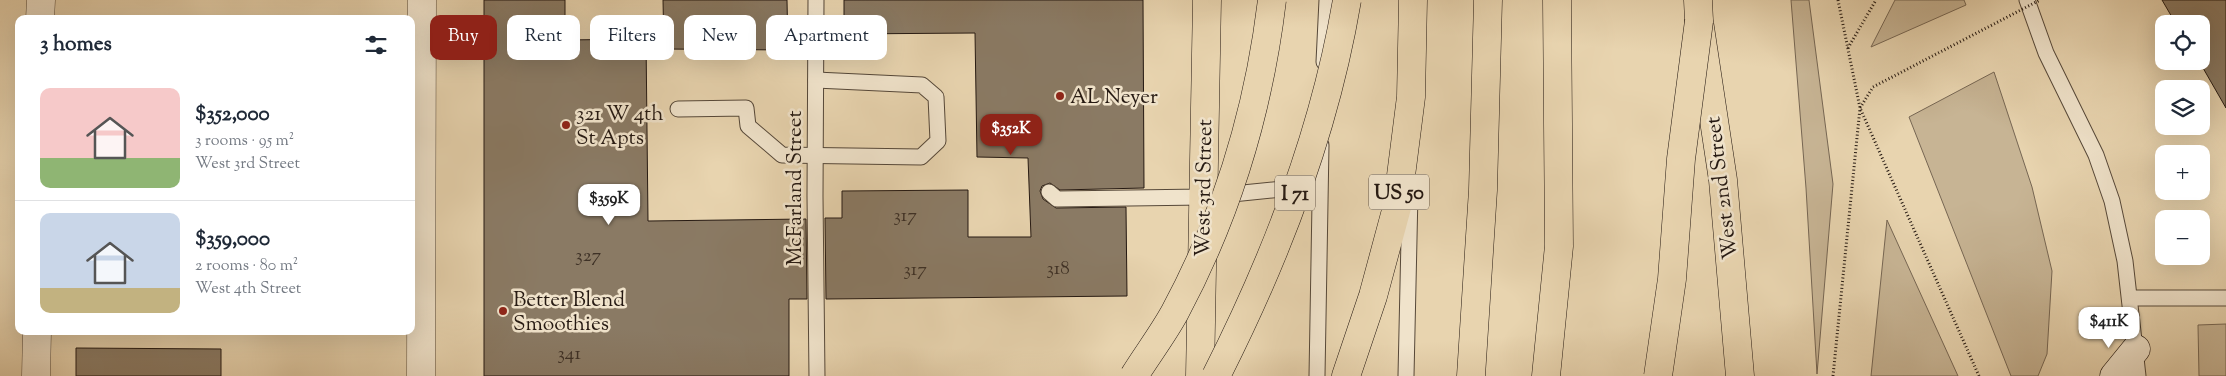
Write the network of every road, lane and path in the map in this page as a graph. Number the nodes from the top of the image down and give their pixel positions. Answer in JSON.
{"nodes":[{"id":1,"x":41,"y":0,"type":"edge"},
{"id":2,"x":422,"y":0,"type":"edge"},
{"id":3,"x":816,"y":0,"type":"edge"},
{"id":4,"x":1207,"y":0,"type":"edge"},
{"id":5,"x":1272,"y":0,"type":"edge"},
{"id":6,"x":1326,"y":0,"type":"edge"},
{"id":7,"x":1347,"y":0,"type":"edge"},
{"id":8,"x":1414,"y":0,"type":"edge"},
{"id":9,"x":1488,"y":0,"type":"edge"},
{"id":10,"x":1557,"y":0,"type":"edge"},
{"id":11,"x":1838,"y":0,"type":"edge"},
{"id":12,"x":1876,"y":0,"type":"edge"},
{"id":13,"x":2027,"y":0,"type":"edge"},
{"id":14,"x":2040,"y":0,"type":"edge"},
{"id":15,"x":1698,"y":10,"type":"edge"},
{"id":16,"x":40,"y":15,"type":"edge"},
{"id":17,"x":1848,"y":48,"type":"junction"},
{"id":18,"x":816,"y":80,"type":"junction"},
{"id":19,"x":1860,"y":108,"type":"junction"},
{"id":20,"x":678,"y":109,"type":"dead end"},
{"id":21,"x":815,"y":155,"type":"junction"},
{"id":22,"x":1319,"y":186,"type":"junction"},
{"id":23,"x":1049,"y":192,"type":"dead end"},
{"id":24,"x":1203,"y":197,"type":"junction"},
{"id":25,"x":2130,"y":298,"type":"junction"},
{"id":26,"x":2226,"y":298,"type":"edge"},
{"id":27,"x":37,"y":335,"type":"edge"},
{"id":28,"x":2136,"y":349,"type":"junction"},
{"id":29,"x":36,"y":376,"type":"edge"},
{"id":30,"x":421,"y":376,"type":"edge"},
{"id":31,"x":817,"y":376,"type":"edge"},
{"id":32,"x":1134,"y":376,"type":"edge"},
{"id":33,"x":1200,"y":376,"type":"edge"},
{"id":34,"x":1216,"y":376,"type":"edge"},
{"id":35,"x":1317,"y":376,"type":"edge"},
{"id":36,"x":1346,"y":376,"type":"edge"},
{"id":37,"x":1406,"y":376,"type":"edge"},
{"id":38,"x":1471,"y":376,"type":"edge"},
{"id":39,"x":1546,"y":376,"type":"edge"},
{"id":40,"x":1658,"y":376,"type":"edge"},
{"id":41,"x":1740,"y":376,"type":"edge"},
{"id":42,"x":1833,"y":376,"type":"edge"},
{"id":43,"x":1979,"y":376,"type":"edge"},
{"id":44,"x":2114,"y":376,"type":"edge"},
{"id":45,"x":2138,"y":376,"type":"edge"}],
"edges":[{"from":1,"to":16,"type":"street"},
{"from":2,"to":30,"type":"street"},
{"from":3,"to":18,"type":"lane","name":"McFarland Street"},
{"from":4,"to":24,"type":"main road","name":"West 3rd Street"},
{"from":5,"to":32,"type":"main road","bridge":true},
{"from":6,"to":22,"type":"lane"},
{"from":7,"to":34,"type":"main road","number":"I 71","bridge":true},
{"from":8,"to":36,"type":"main road","number":"US 50"},
{"from":8,"to":37,"type":"lane"},
{"from":9,"to":38,"type":"main road"},
{"from":10,"to":39,"type":"main road"},
{"from":11,"to":17,"type":"path"},
{"from":12,"to":17,"type":"path"},
{"from":13,"to":25,"type":"lane"},
{"from":14,"to":19,"type":"path","bridge":true},
{"from":15,"to":40,"type":"main road","bridge":true},
{"from":15,"to":41,"type":"main road","name":"West 2nd Street","bridge":true},
{"from":17,"to":19,"type":"path"},
{"from":18,"to":21,"type":"lane","name":"McFarland Street"},
{"from":18,"to":21,"type":"lane"},
{"from":19,"to":42,"type":"path"},
{"from":19,"to":43,"type":"path"},
{"from":20,"to":21,"type":"lane"},
{"from":21,"to":31,"type":"lane","name":"McFarland Street"},
{"from":22,"to":24,"type":"lane"},
{"from":22,"to":35,"type":"lane"},
{"from":23,"to":24,"type":"lane"},
{"from":24,"to":33,"type":"main road","name":"West 3rd Street"},
{"from":25,"to":26,"type":"lane"},
{"from":25,"to":28,"type":"lane"},
{"from":27,"to":29,"type":"street"},
{"from":28,"to":44,"type":"street"},
{"from":28,"to":45,"type":"lane"}]}
